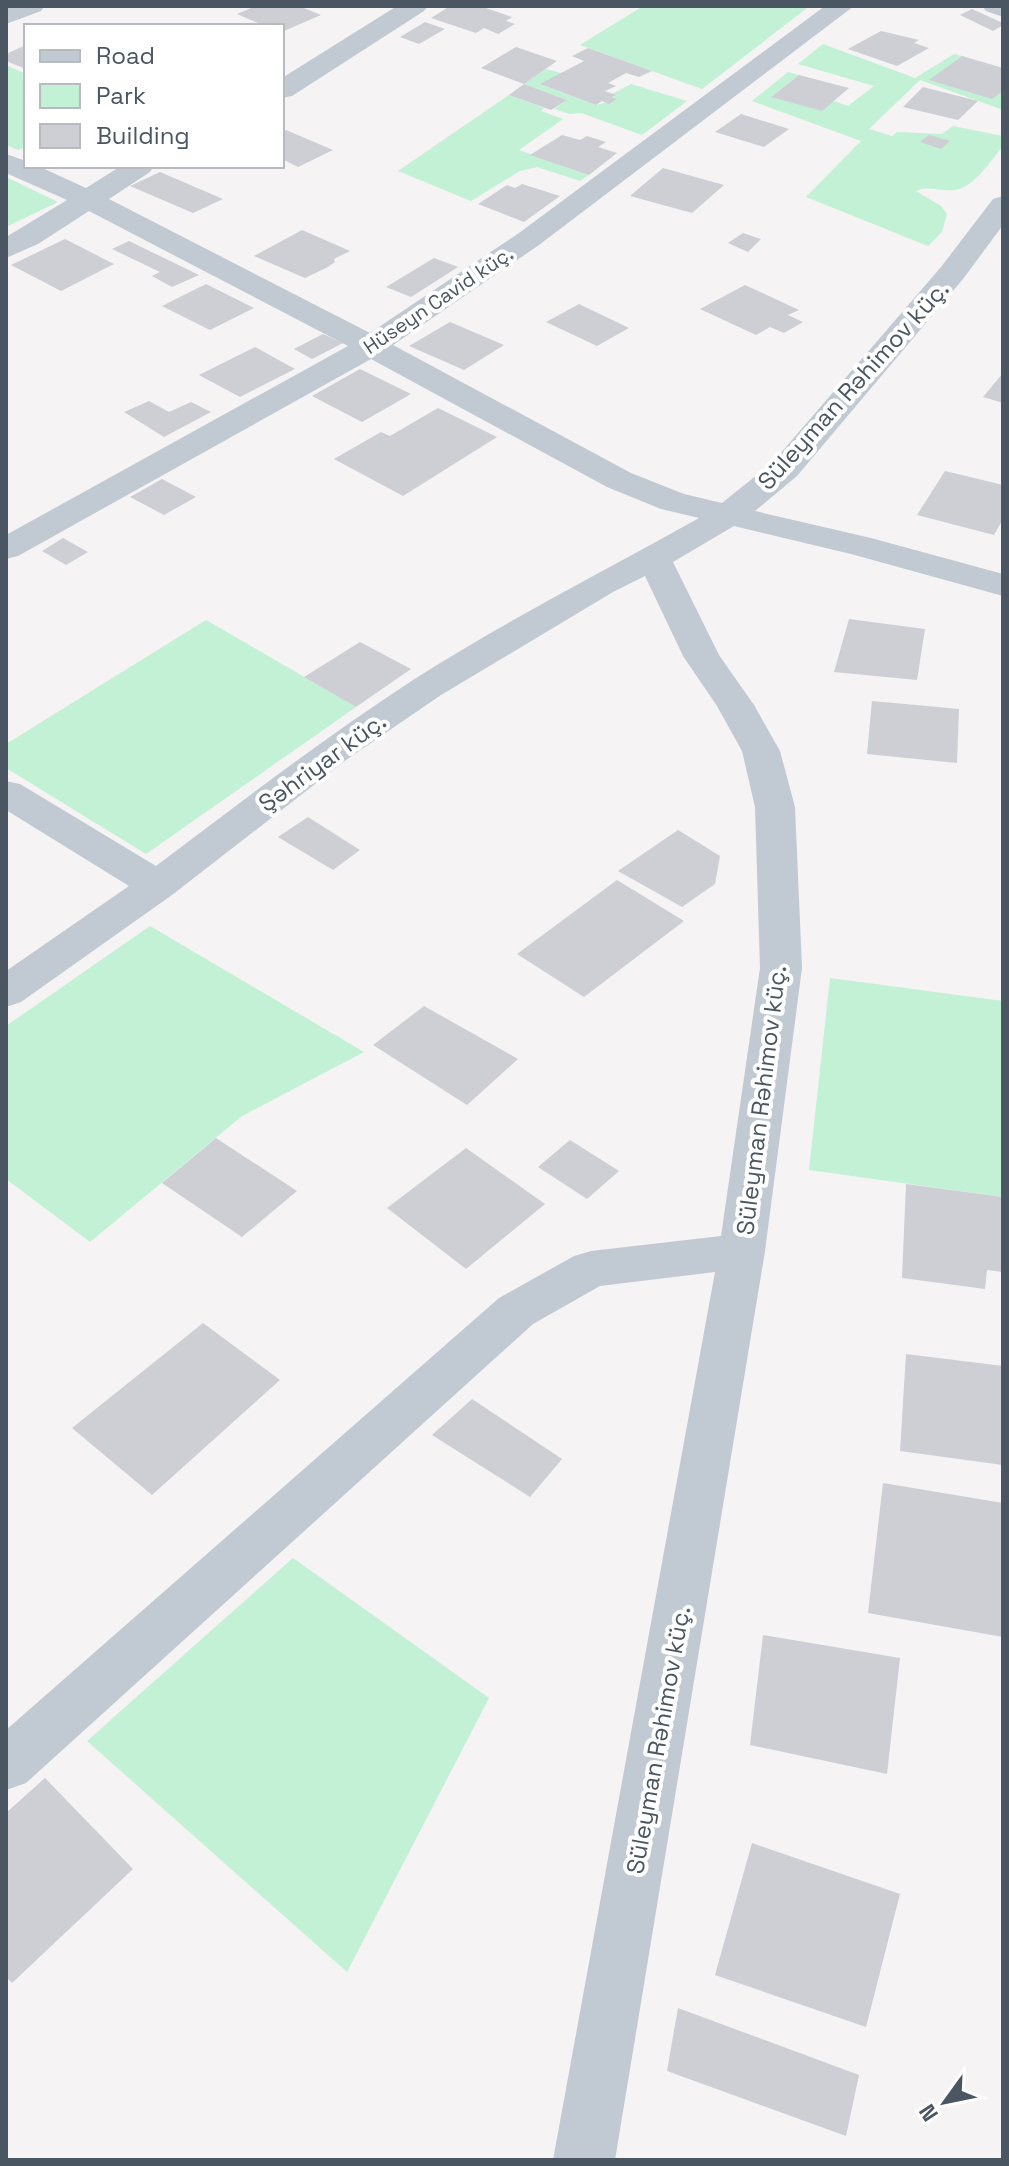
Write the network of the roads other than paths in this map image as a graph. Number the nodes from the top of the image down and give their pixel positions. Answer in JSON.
{"nodes":[{"id":1,"x":32,"y":6,"type":"edge"},
{"id":2,"x":415,"y":6,"type":"edge"},
{"id":3,"x":841,"y":6,"type":"edge"},
{"id":4,"x":995,"y":6,"type":"edge"},
{"id":5,"x":1003,"y":9,"type":"edge"},
{"id":6,"x":6,"y":16,"type":"edge"},
{"id":7,"x":284,"y":89,"type":"edge"},
{"id":8,"x":6,"y":162,"type":"edge"},
{"id":9,"x":137,"y":168,"type":"edge"},
{"id":10,"x":89,"y":200,"type":"junction"},
{"id":11,"x":1003,"y":205,"type":"edge"},
{"id":12,"x":6,"y":249,"type":"edge"},
{"id":13,"x":371,"y":346,"type":"junction"},
{"id":14,"x":726,"y":517,"type":"junction"},
{"id":15,"x":6,"y":549,"type":"edge"},
{"id":16,"x":654,"y":558,"type":"junction"},
{"id":17,"x":1003,"y":585,"type":"edge"},
{"id":18,"x":6,"y":793,"type":"edge"},
{"id":19,"x":158,"y":885,"type":"junction"},
{"id":20,"x":6,"y":992,"type":"edge"},
{"id":21,"x":742,"y":1251,"type":"junction"},
{"id":22,"x":6,"y":1765,"type":"edge"},
{"id":23,"x":584,"y":2160,"type":"edge"}],
"edges":[{"from":1,"to":6,"type":"street"},
{"from":2,"to":7,"type":"street"},
{"from":3,"to":13,"type":"street","name":"Hüseyn Cavid küç."},
{"from":4,"to":5,"type":"street"},
{"from":8,"to":10,"type":"street"},
{"from":9,"to":10,"type":"street"},
{"from":10,"to":12,"type":"street"},
{"from":10,"to":13,"type":"street"},
{"from":11,"to":14,"type":"street","name":"Süleyman Rəhimov küç."},
{"from":13,"to":14,"type":"street"},
{"from":13,"to":15,"type":"street","name":"Hüseyn Cavid küç."},
{"from":14,"to":16,"type":"street","name":"Süleyman Rəhimov küç."},
{"from":14,"to":17,"type":"street"},
{"from":16,"to":19,"type":"street","name":"Şəhriyar küç."},
{"from":16,"to":21,"type":"street","name":"Süleyman Rəhimov küç."},
{"from":18,"to":19,"type":"street"},
{"from":19,"to":20,"type":"street","name":"Şəhriyar küç."},
{"from":21,"to":22,"type":"street"},
{"from":21,"to":23,"type":"street","name":"Süleyman Rəhimov küç."}]}
